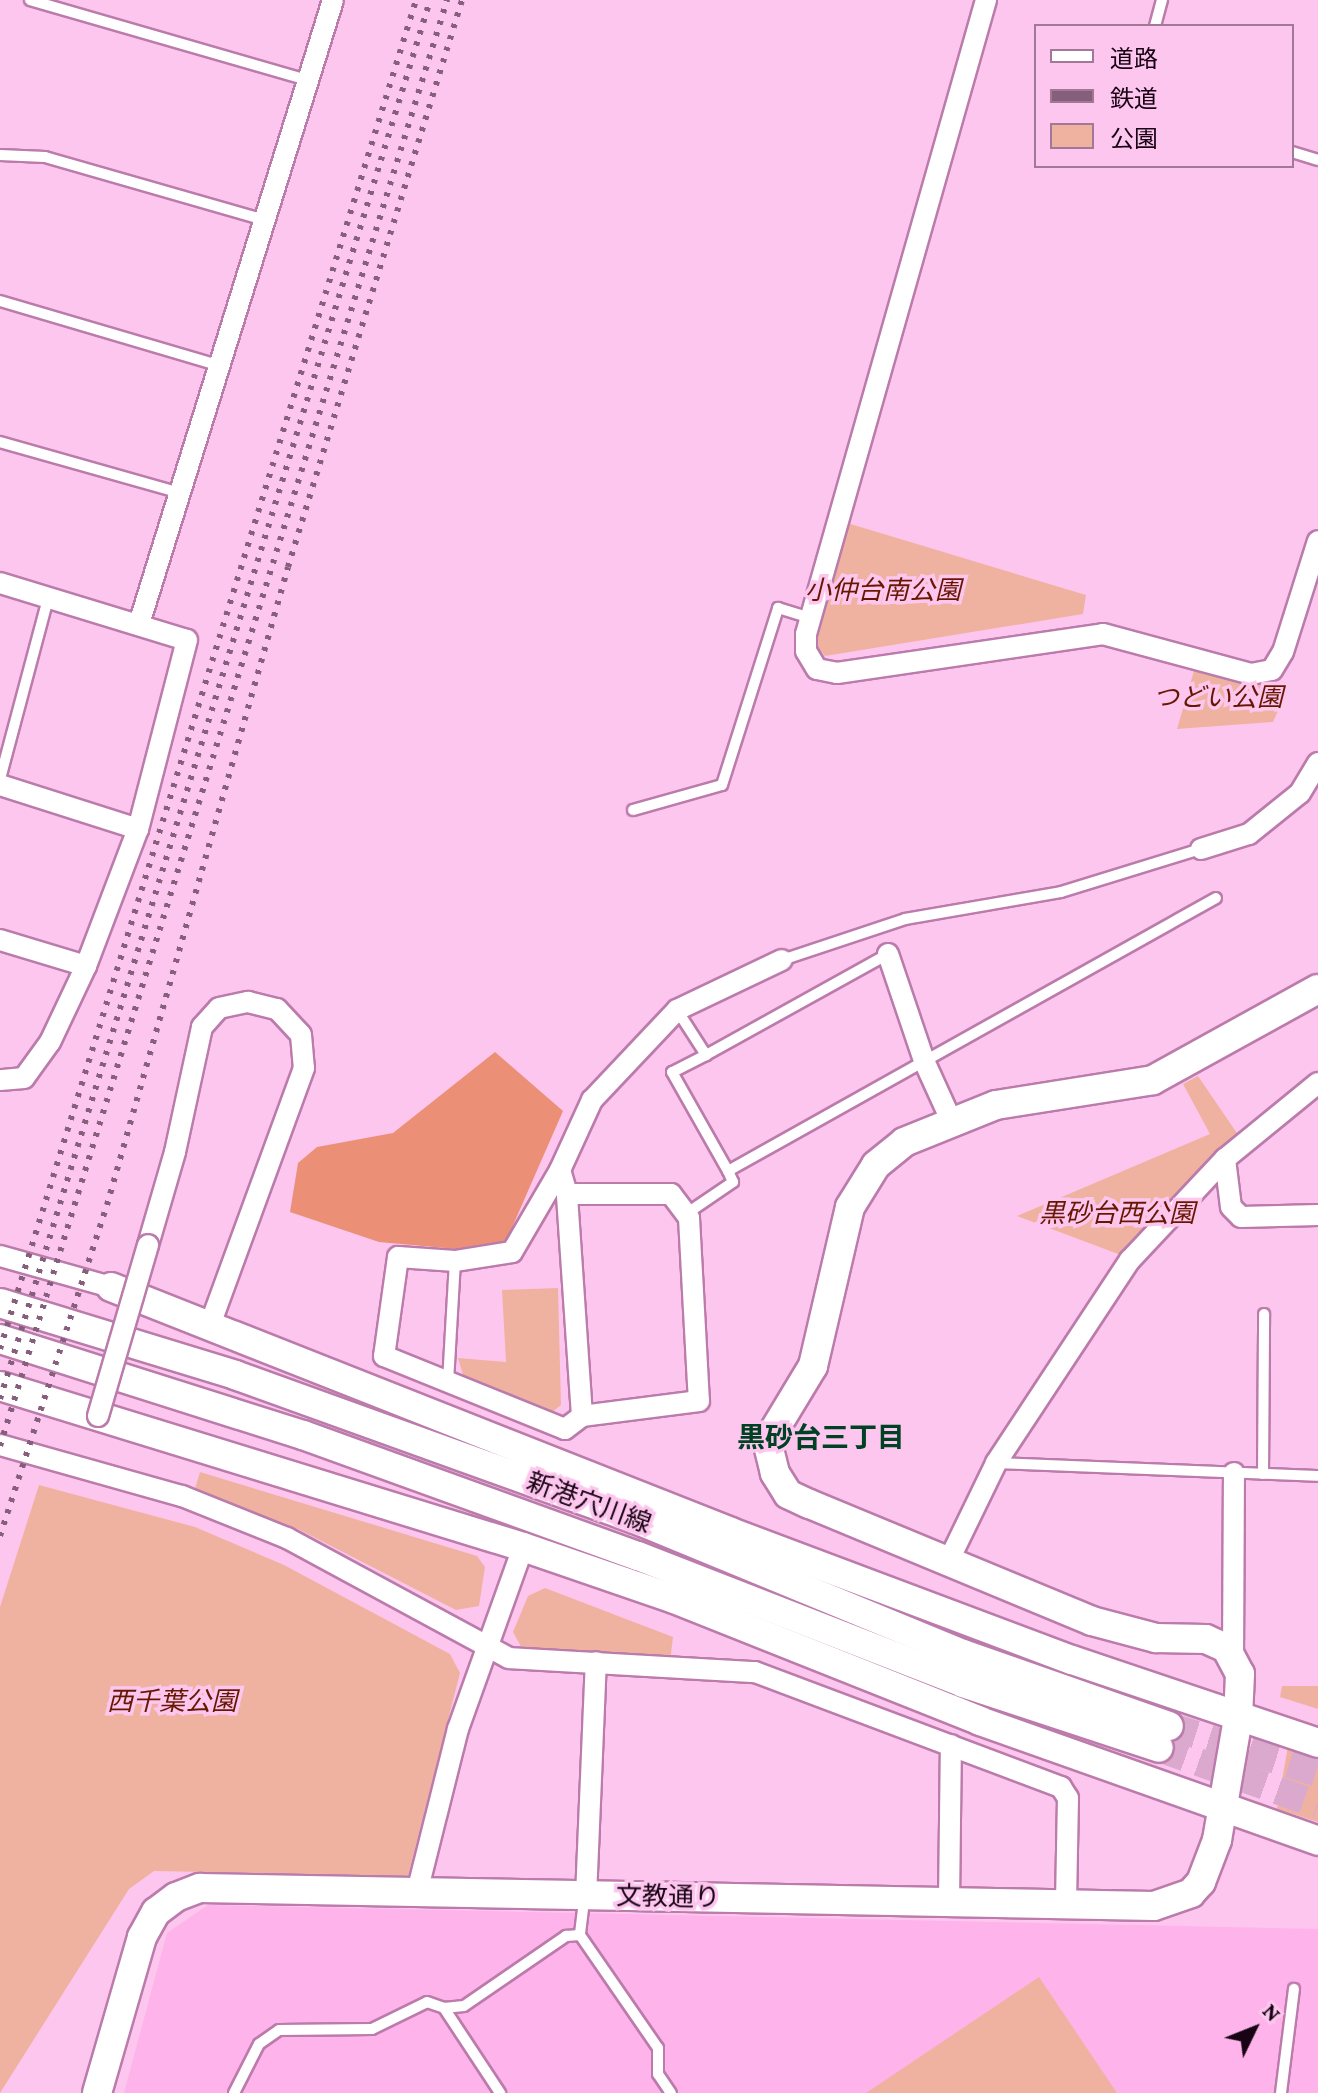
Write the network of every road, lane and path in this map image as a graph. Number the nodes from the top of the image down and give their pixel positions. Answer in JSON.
{"nodes":[{"id":1,"x":30,"y":0,"type":"edge"},
{"id":2,"x":333,"y":0,"type":"edge"},
{"id":3,"x":986,"y":0,"type":"edge"},
{"id":4,"x":1162,"y":0,"type":"edge"},
{"id":5,"x":1156,"y":24,"type":"edge"},
{"id":6,"x":307,"y":80,"type":"junction"},
{"id":7,"x":1294,"y":153,"type":"edge"},
{"id":8,"x":0,"y":155,"type":"edge"},
{"id":9,"x":1318,"y":160,"type":"edge"},
{"id":10,"x":264,"y":220,"type":"junction"},
{"id":11,"x":0,"y":301,"type":"edge"},
{"id":12,"x":221,"y":366,"type":"junction"},
{"id":13,"x":0,"y":442,"type":"edge"},
{"id":14,"x":180,"y":493,"type":"junction"},
{"id":15,"x":1318,"y":541,"type":"edge"},
{"id":16,"x":0,"y":583,"type":"edge"},
{"id":17,"x":48,"y":598,"type":"junction"},
{"id":18,"x":811,"y":618,"type":"junction"},
{"id":19,"x":139,"y":624,"type":"junction"},
{"id":20,"x":1318,"y":763,"type":"edge"},
{"id":21,"x":0,"y":782,"type":"edge"},
{"id":22,"x":633,"y":810,"type":"dead end"},
{"id":23,"x":138,"y":829,"type":"junction"},
{"id":24,"x":1201,"y":849,"type":"joint"},
{"id":25,"x":1216,"y":898,"type":"dead end"},
{"id":26,"x":0,"y":940,"type":"edge"},
{"id":27,"x":888,"y":954,"type":"joint"},
{"id":28,"x":782,"y":960,"type":"joint"},
{"id":29,"x":86,"y":966,"type":"junction"},
{"id":30,"x":1318,"y":989,"type":"edge"},
{"id":31,"x":677,"y":1010,"type":"junction"},
{"id":32,"x":706,"y":1055,"type":"junction"},
{"id":33,"x":925,"y":1063,"type":"junction"},
{"id":34,"x":0,"y":1080,"type":"edge"},
{"id":35,"x":1318,"y":1083,"type":"edge"},
{"id":36,"x":951,"y":1120,"type":"junction"},
{"id":37,"x":1225,"y":1159,"type":"junction"},
{"id":38,"x":560,"y":1170,"type":"junction"},
{"id":39,"x":728,"y":1171,"type":"junction"},
{"id":40,"x":567,"y":1194,"type":"junction"},
{"id":41,"x":686,"y":1214,"type":"junction"},
{"id":42,"x":1318,"y":1215,"type":"edge"},
{"id":43,"x":0,"y":1256,"type":"edge"},
{"id":44,"x":455,"y":1261,"type":"junction"},
{"id":45,"x":111,"y":1287,"type":"joint"},
{"id":46,"x":0,"y":1303,"type":"edge"},
{"id":47,"x":1264,"y":1314,"type":"dead end"},
{"id":48,"x":211,"y":1322,"type":"junction"},
{"id":49,"x":0,"y":1339,"type":"edge"},
{"id":50,"x":448,"y":1382,"type":"junction"},
{"id":51,"x":0,"y":1386,"type":"edge"},
{"id":52,"x":98,"y":1416,"type":"junction"},
{"id":53,"x":582,"y":1416,"type":"junction"},
{"id":54,"x":0,"y":1445,"type":"edge"},
{"id":55,"x":996,"y":1463,"type":"junction"},
{"id":56,"x":1234,"y":1473,"type":"junction"},
{"id":57,"x":1263,"y":1474,"type":"junction"},
{"id":58,"x":1318,"y":1476,"type":"edge"},
{"id":59,"x":523,"y":1547,"type":"junction"},
{"id":60,"x":949,"y":1560,"type":"junction"},
{"id":61,"x":487,"y":1643,"type":"junction"},
{"id":62,"x":1233,"y":1658,"type":"junction"},
{"id":63,"x":596,"y":1662,"type":"junction"},
{"id":64,"x":1238,"y":1718,"type":"junction"},
{"id":65,"x":1318,"y":1743,"type":"edge"},
{"id":66,"x":951,"y":1745,"type":"junction"},
{"id":67,"x":1222,"y":1810,"type":"junction"},
{"id":68,"x":1318,"y":1841,"type":"edge"},
{"id":69,"x":417,"y":1892,"type":"junction"},
{"id":70,"x":949,"y":1902,"type":"junction"},
{"id":71,"x":585,"y":1903,"type":"junction"},
{"id":72,"x":1066,"y":1904,"type":"junction"},
{"id":73,"x":580,"y":1935,"type":"junction"},
{"id":74,"x":1294,"y":1989,"type":"dead end"},
{"id":75,"x":444,"y":2008,"type":"junction"},
{"id":76,"x":97,"y":2093,"type":"edge"},
{"id":77,"x":234,"y":2093,"type":"edge"},
{"id":78,"x":500,"y":2093,"type":"edge"},
{"id":79,"x":671,"y":2093,"type":"edge"},
{"id":80,"x":1281,"y":2093,"type":"edge"}],
"edges":[{"from":1,"to":6,"type":"lane"},
{"from":2,"to":6,"type":"street"},
{"from":3,"to":18,"type":"street"},
{"from":4,"to":5,"type":"lane"},
{"from":6,"to":10,"type":"street"},
{"from":7,"to":9,"type":"lane"},
{"from":8,"to":10,"type":"lane"},
{"from":10,"to":12,"type":"street"},
{"from":11,"to":12,"type":"lane"},
{"from":12,"to":14,"type":"street"},
{"from":13,"to":14,"type":"lane"},
{"from":14,"to":19,"type":"street"},
{"from":15,"to":18,"type":"street"},
{"from":16,"to":17,"type":"street"},
{"from":17,"to":19,"type":"street"},
{"from":17,"to":21,"type":"lane"},
{"from":18,"to":22,"type":"lane"},
{"from":19,"to":23,"type":"street"},
{"from":20,"to":24,"type":"street"},
{"from":21,"to":23,"type":"street"},
{"from":23,"to":29,"type":"street"},
{"from":24,"to":28,"type":"lane"},
{"from":25,"to":33,"type":"lane"},
{"from":26,"to":29,"type":"street"},
{"from":27,"to":32,"type":"lane"},
{"from":27,"to":33,"type":"street"},
{"from":28,"to":31,"type":"street"},
{"from":29,"to":34,"type":"street"},
{"from":30,"to":36,"type":"street"},
{"from":31,"to":32,"type":"lane"},
{"from":31,"to":38,"type":"street"},
{"from":32,"to":39,"type":"lane"},
{"from":33,"to":36,"type":"street"},
{"from":33,"to":39,"type":"lane"},
{"from":35,"to":37,"type":"street"},
{"from":36,"to":60,"type":"street"},
{"from":37,"to":42,"type":"street"},
{"from":37,"to":55,"type":"street"},
{"from":38,"to":40,"type":"street"},
{"from":38,"to":44,"type":"street"},
{"from":39,"to":41,"type":"lane"},
{"from":40,"to":41,"type":"street"},
{"from":40,"to":53,"type":"street"},
{"from":41,"to":53,"type":"street"},
{"from":43,"to":45,"type":"street"},
{"from":44,"to":50,"type":"lane"},
{"from":44,"to":50,"type":"street"},
{"from":45,"to":48,"type":"street"},
{"from":46,"to":49,"type":"street","name":"新港穴川線"},
{"from":47,"to":57,"type":"lane"},
{"from":48,"to":52,"type":"street","bridge":true},
{"from":48,"to":64,"type":"street"},
{"from":50,"to":53,"type":"street"},
{"from":51,"to":52,"type":"street"},
{"from":52,"to":59,"type":"street"},
{"from":54,"to":61,"type":"street"},
{"from":55,"to":56,"type":"lane"},
{"from":55,"to":60,"type":"street"},
{"from":56,"to":57,"type":"lane"},
{"from":56,"to":62,"type":"street"},
{"from":57,"to":58,"type":"lane"},
{"from":59,"to":61,"type":"street"},
{"from":59,"to":67,"type":"street"},
{"from":60,"to":62,"type":"street"},
{"from":61,"to":63,"type":"street"},
{"from":61,"to":69,"type":"street"},
{"from":62,"to":64,"type":"street","name":"文教通り"},
{"from":63,"to":66,"type":"street"},
{"from":63,"to":71,"type":"street"},
{"from":64,"to":65,"type":"street"},
{"from":64,"to":67,"type":"street","name":"文教通り"},
{"from":66,"to":70,"type":"street"},
{"from":66,"to":72,"type":"street"},
{"from":67,"to":68,"type":"street"},
{"from":67,"to":72,"type":"street","name":"文教通り"},
{"from":69,"to":71,"type":"street","name":"文教通り"},
{"from":69,"to":76,"type":"street","name":"文教通り"},
{"from":70,"to":71,"type":"street","name":"文教通り"},
{"from":70,"to":72,"type":"street","name":"文教通り"},
{"from":71,"to":73,"type":"lane"},
{"from":73,"to":75,"type":"lane"},
{"from":73,"to":79,"type":"lane"},
{"from":74,"to":80,"type":"lane"},
{"from":75,"to":77,"type":"lane"},
{"from":75,"to":78,"type":"lane"}]}
